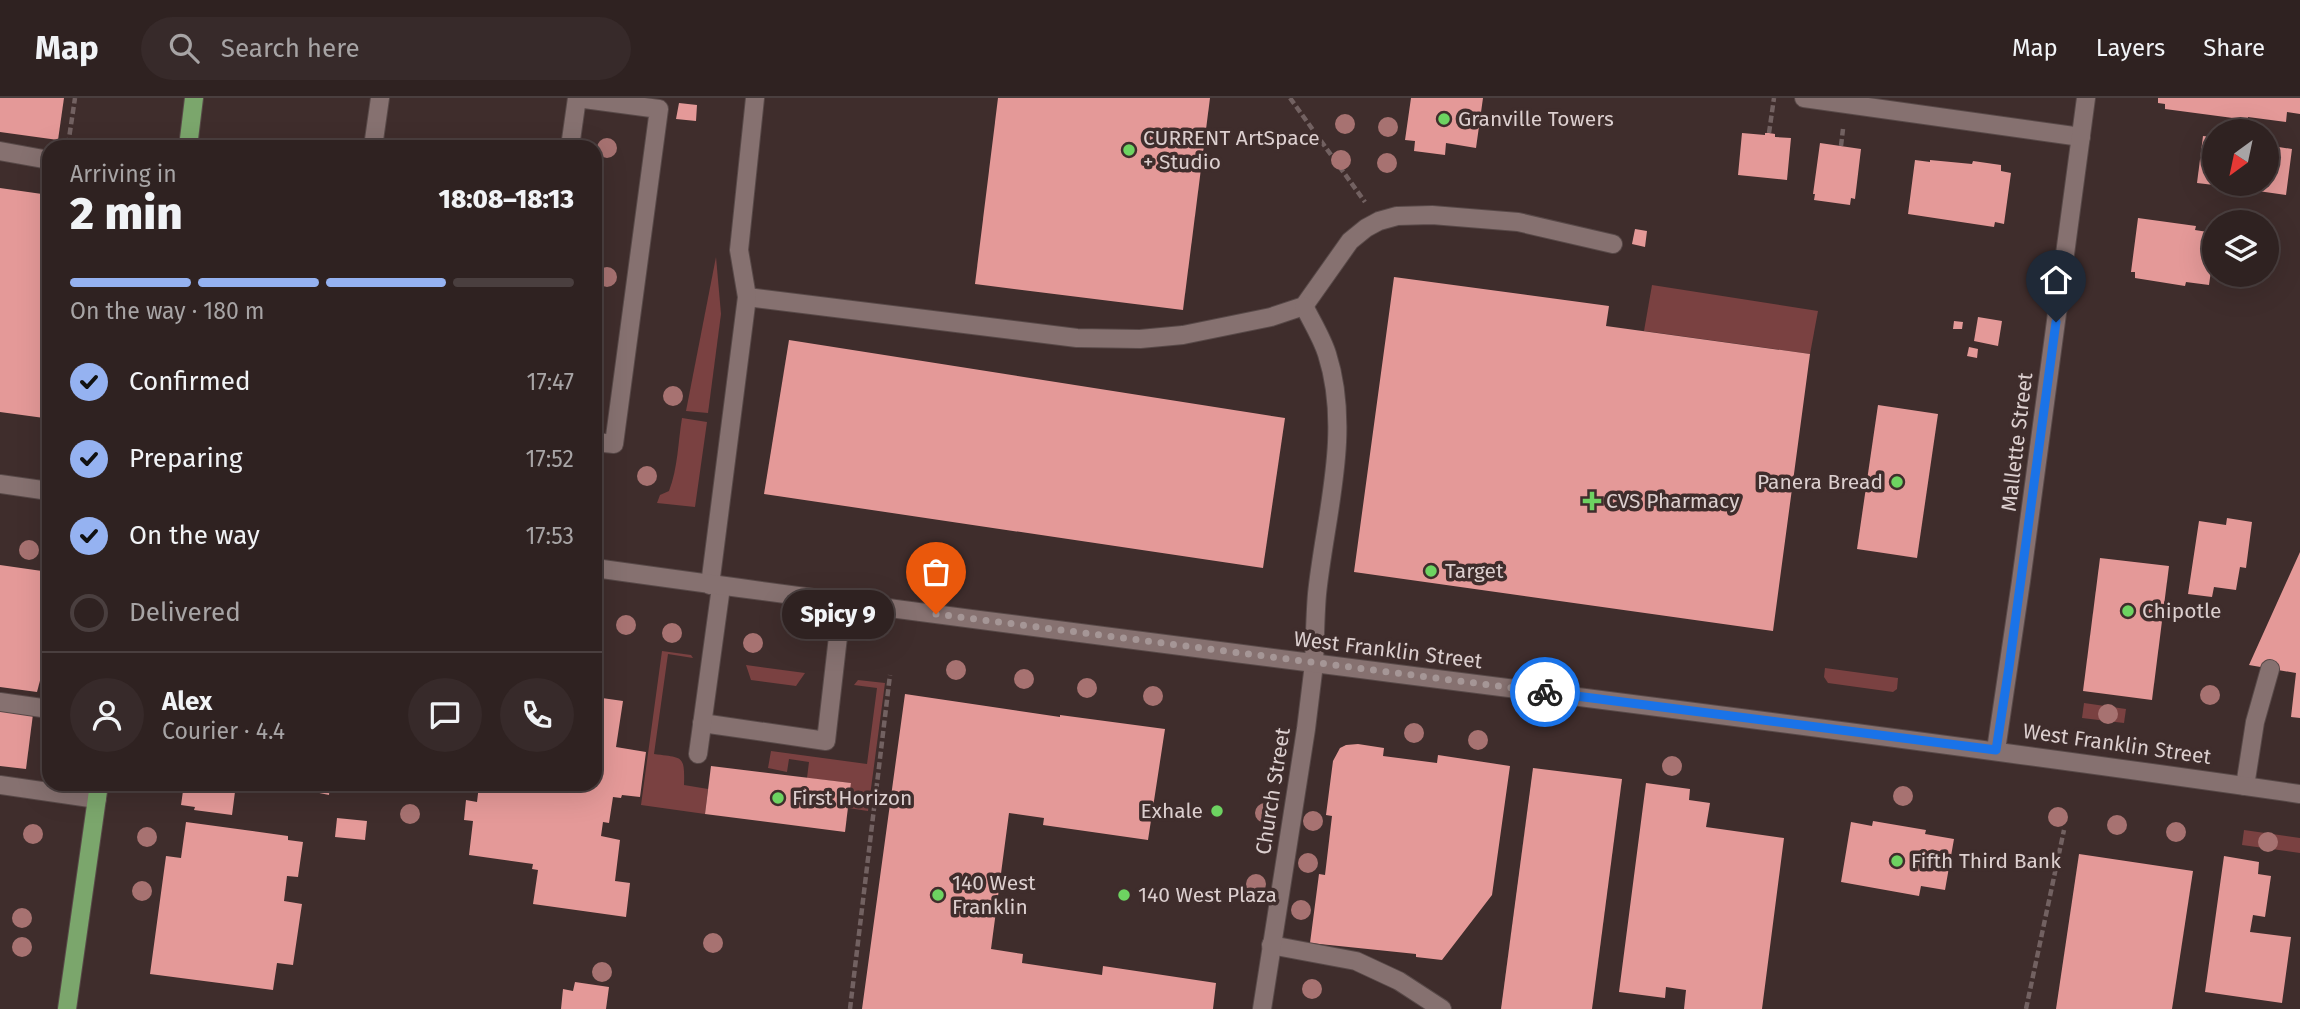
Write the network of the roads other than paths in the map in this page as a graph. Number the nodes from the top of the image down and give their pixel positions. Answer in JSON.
{"nodes":[{"id":1,"x":194,"y":98,"type":"edge"},
{"id":2,"x":380,"y":98,"type":"edge"},
{"id":3,"x":755,"y":98,"type":"edge"},
{"id":4,"x":1804,"y":98,"type":"edge"},
{"id":5,"x":2086,"y":98,"type":"edge"},
{"id":6,"x":2081,"y":137,"type":"junction"},
{"id":7,"x":189,"y":140,"type":"edge"},
{"id":8,"x":374,"y":140,"type":"edge"},
{"id":9,"x":571,"y":140,"type":"edge"},
{"id":10,"x":0,"y":151,"type":"edge"},
{"id":11,"x":42,"y":159,"type":"edge"},
{"id":12,"x":1612,"y":244,"type":"dead end"},
{"id":13,"x":747,"y":296,"type":"junction"},
{"id":14,"x":1304,"y":306,"type":"junction"},
{"id":15,"x":602,"y":443,"type":"edge"},
{"id":16,"x":0,"y":484,"type":"edge"},
{"id":17,"x":42,"y":490,"type":"edge"},
{"id":18,"x":602,"y":570,"type":"edge"},
{"id":19,"x":716,"y":586,"type":"junction"},
{"id":20,"x":842,"y":602,"type":"junction"},
{"id":21,"x":1314,"y":664,"type":"junction"},
{"id":22,"x":2270,"y":668,"type":"dead end"},
{"id":23,"x":0,"y":702,"type":"edge"},
{"id":24,"x":42,"y":708,"type":"edge"},
{"id":25,"x":702,"y":723,"type":"junction"},
{"id":26,"x":1996,"y":750,"type":"junction"},
{"id":27,"x":698,"y":754,"type":"dead end"},
{"id":28,"x":0,"y":785,"type":"edge"},
{"id":29,"x":2245,"y":786,"type":"junction"},
{"id":30,"x":42,"y":788,"type":"edge"},
{"id":31,"x":98,"y":791,"type":"edge"},
{"id":32,"x":2300,"y":794,"type":"edge"},
{"id":33,"x":1271,"y":945,"type":"junction"},
{"id":34,"x":67,"y":1009,"type":"edge"},
{"id":35,"x":1262,"y":1009,"type":"edge"},
{"id":36,"x":1441,"y":1009,"type":"edge"}],
"edges":[{"from":1,"to":7,"type":"main road"},
{"from":2,"to":8,"type":"main road"},
{"from":3,"to":13,"type":"main road"},
{"from":4,"to":6,"type":"main road"},
{"from":5,"to":6,"type":"main road","name":"Mallette Street"},
{"from":6,"to":26,"type":"main road","name":"Mallette Street"},
{"from":9,"to":15,"type":"main road"},
{"from":10,"to":11,"type":"main road"},
{"from":12,"to":14,"type":"main road"},
{"from":13,"to":14,"type":"main road"},
{"from":13,"to":19,"type":"main road"},
{"from":14,"to":21,"type":"main road","name":"Church Street"},
{"from":16,"to":17,"type":"main road"},
{"from":18,"to":19,"type":"main road","name":"West Franklin Street"},
{"from":19,"to":20,"type":"main road","name":"West Franklin Street"},
{"from":19,"to":25,"type":"main road"},
{"from":20,"to":21,"type":"main road","name":"West Franklin Street"},
{"from":20,"to":25,"type":"main road"},
{"from":21,"to":26,"type":"main road","name":"West Franklin Street"},
{"from":21,"to":33,"type":"main road","name":"Church Street"},
{"from":22,"to":29,"type":"main road"},
{"from":23,"to":24,"type":"main road"},
{"from":25,"to":27,"type":"main road"},
{"from":26,"to":29,"type":"main road","name":"West Franklin Street"},
{"from":28,"to":30,"type":"main road"},
{"from":29,"to":32,"type":"main road","name":"West Franklin Street"},
{"from":31,"to":34,"type":"main road"},
{"from":33,"to":35,"type":"main road","name":"Church Street"},
{"from":33,"to":36,"type":"main road"}]}
